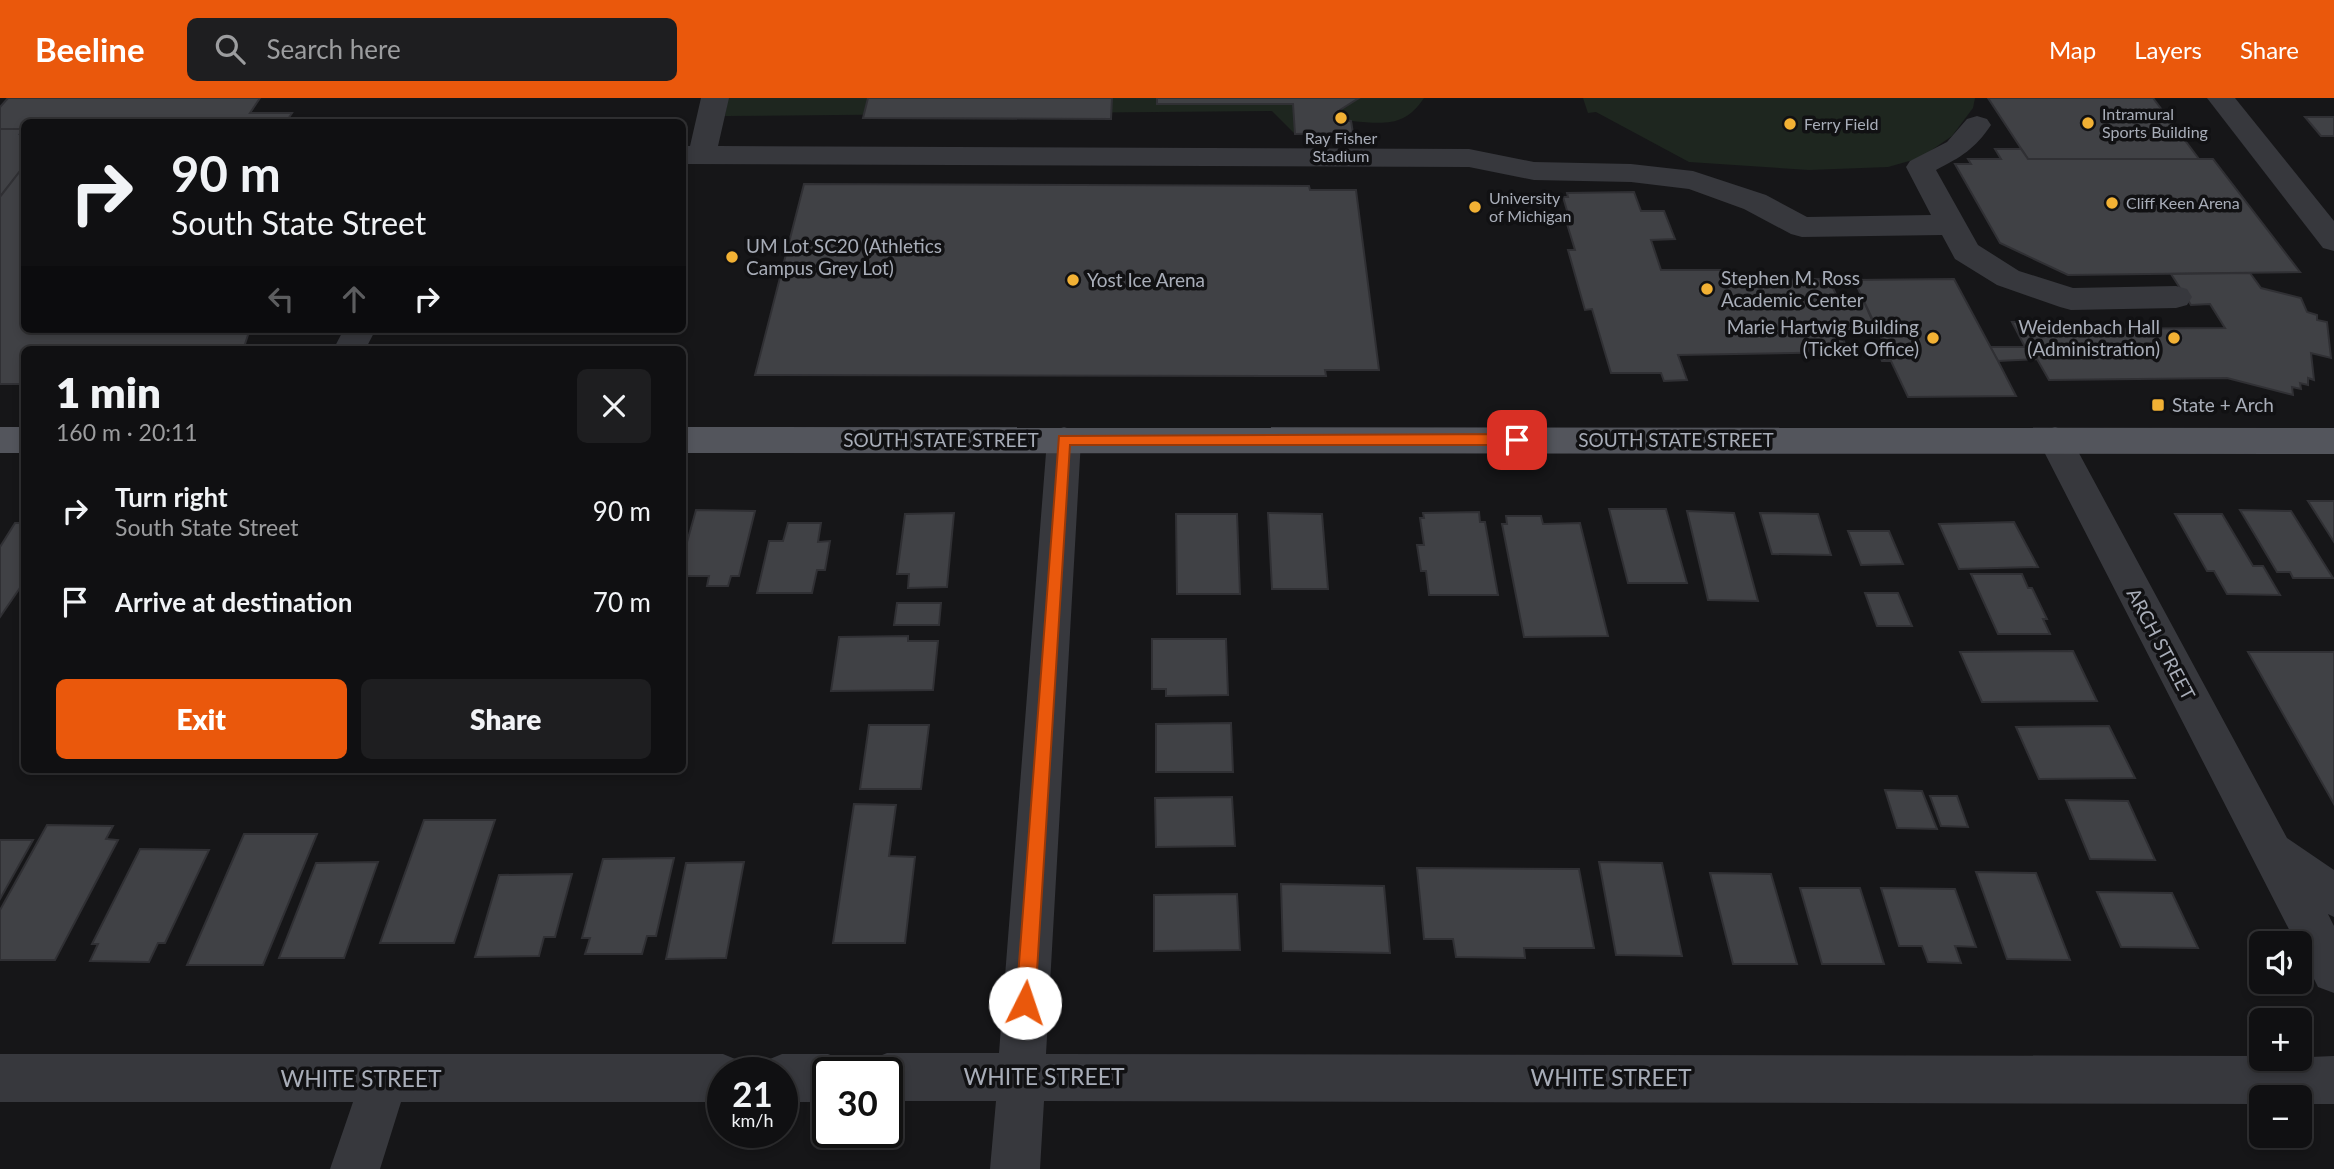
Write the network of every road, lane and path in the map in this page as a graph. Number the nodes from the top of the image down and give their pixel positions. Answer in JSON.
{"nodes":[{"id":1,"x":715,"y":98,"type":"edge"},
{"id":2,"x":2221,"y":98,"type":"edge"},
{"id":3,"x":1977,"y":125,"type":"dead end"},
{"id":4,"x":692,"y":155,"type":"edge"},
{"id":5,"x":1951,"y":225,"type":"junction"},
{"id":6,"x":2331,"y":232,"type":"edge"},
{"id":7,"x":2176,"y":297,"type":"dead end"},
{"id":8,"x":0,"y":440,"type":"edge"},
{"id":9,"x":21,"y":440,"type":"edge"},
{"id":10,"x":686,"y":440,"type":"edge"},
{"id":11,"x":1064,"y":440,"type":"junction"},
{"id":12,"x":2055,"y":440,"type":"junction"},
{"id":13,"x":2334,"y":440,"type":"edge"},
{"id":14,"x":2268,"y":848,"type":"junction"},
{"id":15,"x":2334,"y":896,"type":"edge"},
{"id":16,"x":2334,"y":971,"type":"edge"},
{"id":17,"x":1020,"y":1076,"type":"junction"},
{"id":18,"x":903,"y":1077,"type":"edge"},
{"id":19,"x":0,"y":1078,"type":"edge"},
{"id":20,"x":707,"y":1078,"type":"edge"},
{"id":21,"x":384,"y":1080,"type":"junction"},
{"id":22,"x":2334,"y":1080,"type":"edge"},
{"id":23,"x":355,"y":1169,"type":"edge"},
{"id":24,"x":1015,"y":1169,"type":"edge"}],
"edges":[{"from":1,"to":4,"type":"street"},
{"from":2,"to":6,"type":"street"},
{"from":3,"to":5,"type":"street"},
{"from":4,"to":5,"type":"street"},
{"from":5,"to":7,"type":"street"},
{"from":8,"to":9,"type":"main road"},
{"from":10,"to":11,"type":"main road","name":"SOUTH STATE STREET"},
{"from":11,"to":12,"type":"main road","name":"SOUTH STATE STREET"},
{"from":11,"to":17,"type":"street"},
{"from":12,"to":13,"type":"main road","name":"SOUTH STATE STREET"},
{"from":12,"to":14,"type":"street","name":"ARCH STREET"},
{"from":14,"to":15,"type":"street","name":"ARCH STREET"},
{"from":14,"to":16,"type":"street","name":"ARCH STREET"},
{"from":17,"to":18,"type":"street","name":"WHITE STREET"},
{"from":17,"to":22,"type":"street","name":"WHITE STREET"},
{"from":17,"to":24,"type":"street"},
{"from":19,"to":21,"type":"street","name":"WHITE STREET"},
{"from":20,"to":21,"type":"street","name":"WHITE STREET"},
{"from":21,"to":23,"type":"street"}]}
